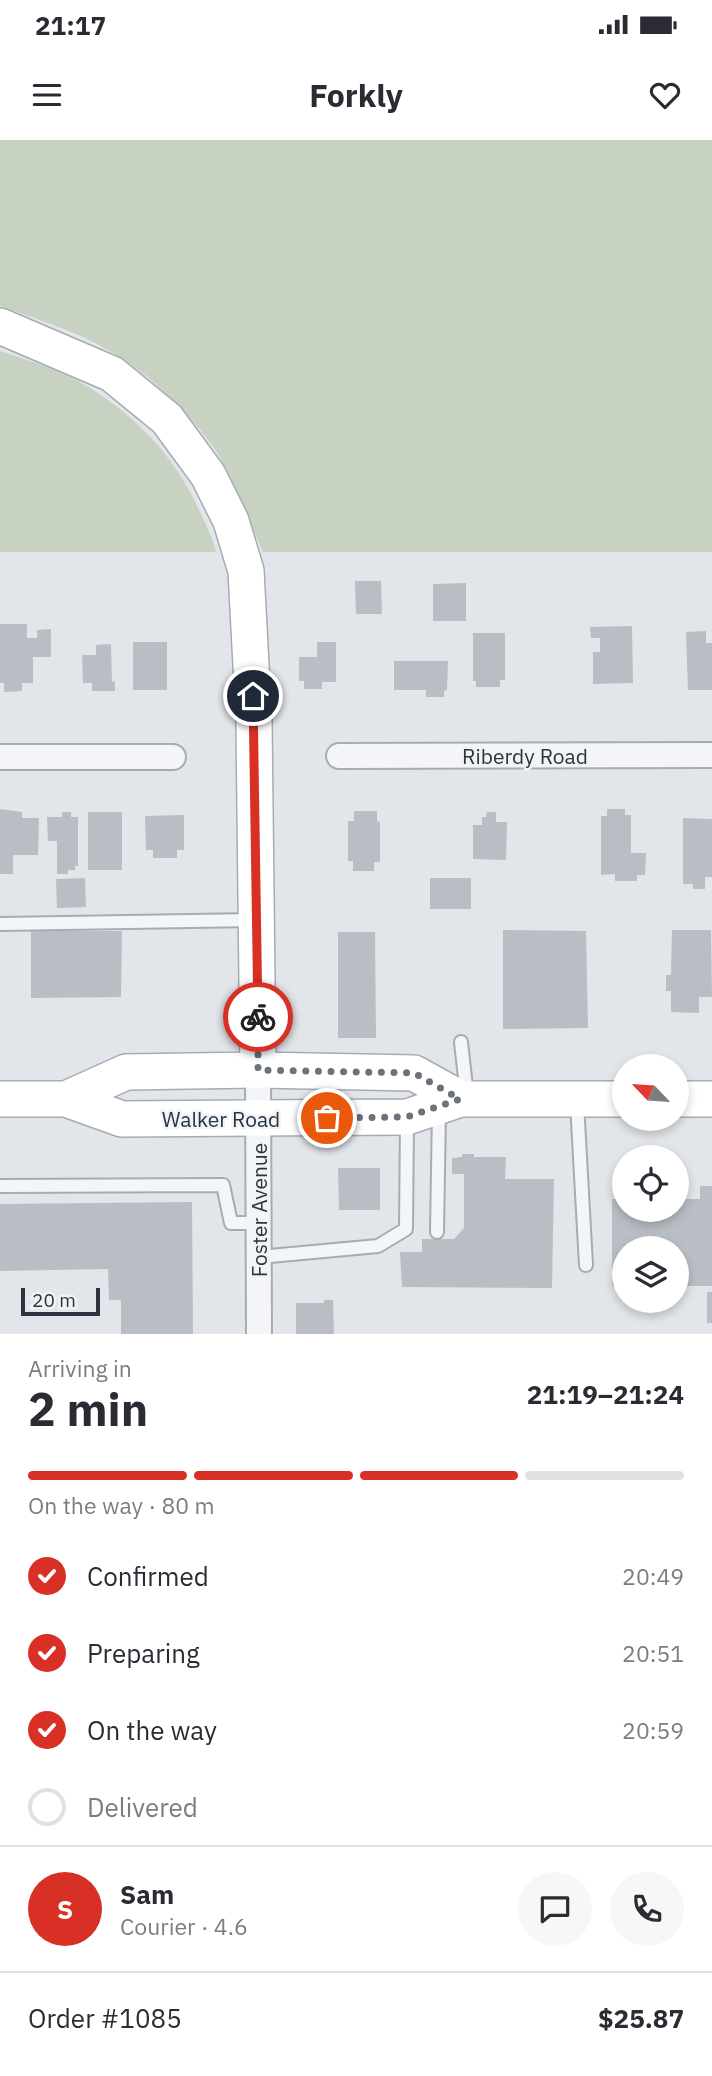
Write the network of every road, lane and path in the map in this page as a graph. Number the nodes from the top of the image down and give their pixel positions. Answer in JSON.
{"nodes":[{"id":1,"x":0,"y":326,"type":"edge"},
{"id":2,"x":712,"y":755,"type":"edge"},
{"id":3,"x":339,"y":756,"type":"dead end"},
{"id":4,"x":0,"y":757,"type":"edge"},
{"id":5,"x":173,"y":757,"type":"dead end"},
{"id":6,"x":256,"y":920,"type":"junction"},
{"id":7,"x":0,"y":924,"type":"edge"},
{"id":8,"x":461,"y":1042,"type":"dead end"},
{"id":9,"x":258,"y":1070,"type":"junction"},
{"id":10,"x":0,"y":1099,"type":"edge"},
{"id":11,"x":66,"y":1099,"type":"junction"},
{"id":12,"x":576,"y":1099,"type":"junction"},
{"id":13,"x":612,"y":1099,"type":"edge"},
{"id":14,"x":690,"y":1099,"type":"edge"},
{"id":15,"x":712,"y":1099,"type":"edge"},
{"id":16,"x":456,"y":1102,"type":"junction"},
{"id":17,"x":407,"y":1117,"type":"junction"},
{"id":18,"x":258,"y":1118,"type":"junction"},
{"id":19,"x":0,"y":1186,"type":"edge"},
{"id":20,"x":259,"y":1223,"type":"junction"},
{"id":21,"x":437,"y":1232,"type":"dead end"},
{"id":22,"x":259,"y":1257,"type":"junction"},
{"id":23,"x":586,"y":1265,"type":"dead end"},
{"id":24,"x":259,"y":1334,"type":"edge"}],
"edges":[{"from":1,"to":6,"type":"main road","name":"Foster Avenue"},
{"from":2,"to":3,"type":"street","name":"Riberdy Road"},
{"from":4,"to":5,"type":"street"},
{"from":6,"to":7,"type":"lane"},
{"from":6,"to":9,"type":"main road","name":"Foster Avenue"},
{"from":8,"to":16,"type":"lane"},
{"from":9,"to":11,"type":"main road","name":"Walker Road"},
{"from":9,"to":16,"type":"main road","name":"Walker Road"},
{"from":9,"to":18,"type":"street","name":"Foster Avenue"},
{"from":10,"to":11,"type":"main road","name":"Walker Road"},
{"from":11,"to":18,"type":"main road","name":"Walker Road"},
{"from":12,"to":13,"type":"main road","name":"Walker Road"},
{"from":12,"to":16,"type":"main road","name":"Walker Road"},
{"from":12,"to":23,"type":"lane"},
{"from":14,"to":15,"type":"main road"},
{"from":16,"to":17,"type":"main road","name":"Walker Road"},
{"from":16,"to":21,"type":"lane"},
{"from":17,"to":18,"type":"main road","name":"Walker Road"},
{"from":17,"to":22,"type":"lane"},
{"from":18,"to":20,"type":"street","name":"Foster Avenue"},
{"from":19,"to":20,"type":"lane"},
{"from":20,"to":22,"type":"street","name":"Foster Avenue"},
{"from":22,"to":24,"type":"street","name":"Foster Avenue"}]}
